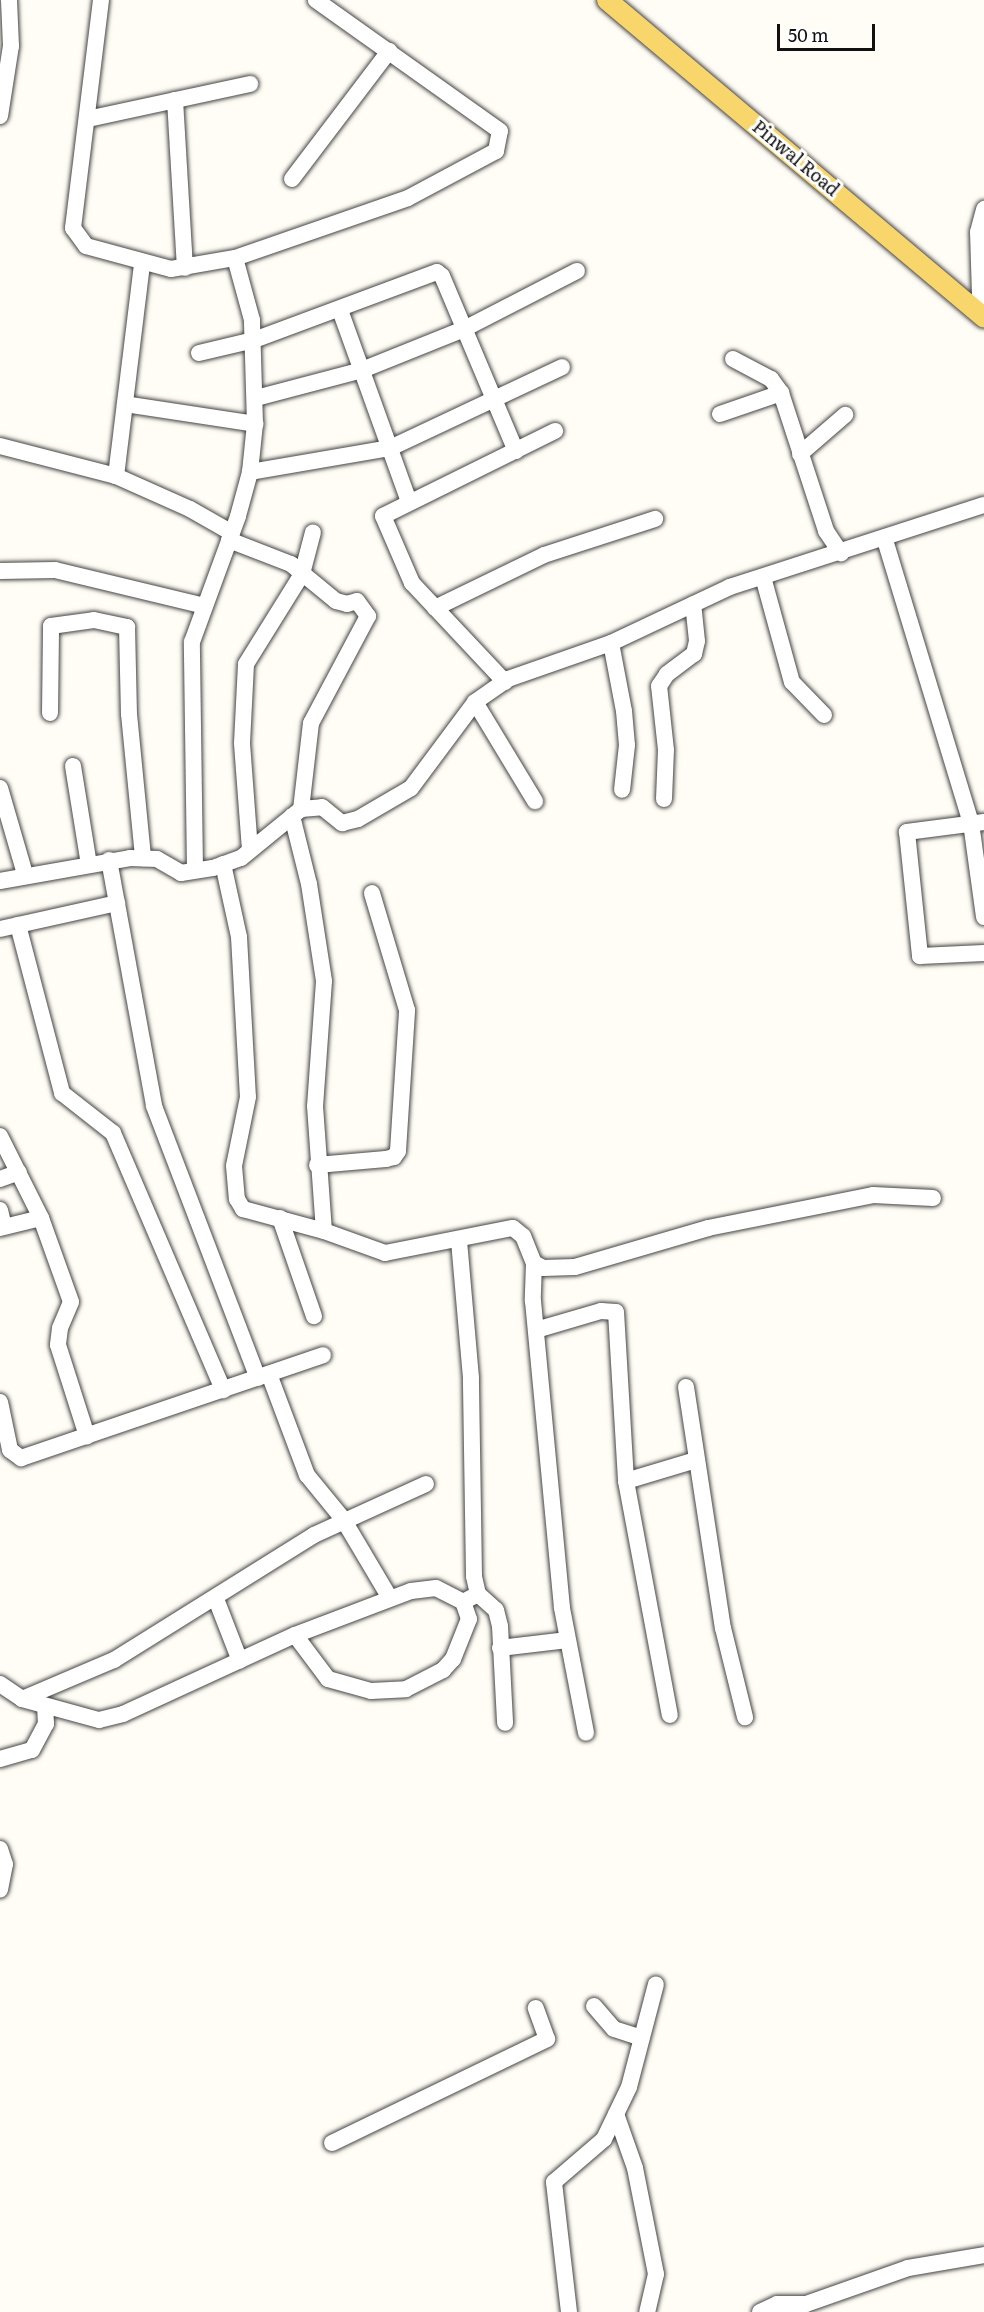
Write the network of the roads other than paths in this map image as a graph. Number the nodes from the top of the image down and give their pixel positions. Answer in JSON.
{"nodes":[{"id":1,"x":9,"y":0,"type":"edge"},
{"id":2,"x":101,"y":0,"type":"edge"},
{"id":3,"x":316,"y":0,"type":"edge"},
{"id":4,"x":608,"y":0,"type":"edge"},
{"id":5,"x":389,"y":51,"type":"junction"},
{"id":6,"x":250,"y":84,"type":"dead end"},
{"id":7,"x":175,"y":100,"type":"junction"},
{"id":8,"x":0,"y":116,"type":"edge"},
{"id":9,"x":88,"y":119,"type":"junction"},
{"id":10,"x":292,"y":179,"type":"dead end"},
{"id":11,"x":984,"y":209,"type":"edge"},
{"id":12,"x":236,"y":258,"type":"junction"},
{"id":13,"x":142,"y":263,"type":"junction"},
{"id":14,"x":185,"y":268,"type":"junction"},
{"id":15,"x":577,"y":271,"type":"dead end"},
{"id":16,"x":340,"y":310,"type":"junction"},
{"id":17,"x":980,"y":314,"type":"edge"},
{"id":18,"x":464,"y":329,"type":"junction"},
{"id":19,"x":254,"y":340,"type":"junction"},
{"id":20,"x":199,"y":353,"type":"dead end"},
{"id":21,"x":733,"y":359,"type":"dead end"},
{"id":22,"x":562,"y":367,"type":"dead end"},
{"id":23,"x":362,"y":370,"type":"junction"},
{"id":24,"x":781,"y":393,"type":"junction"},
{"id":25,"x":255,"y":398,"type":"junction"},
{"id":26,"x":495,"y":399,"type":"junction"},
{"id":27,"x":125,"y":404,"type":"junction"},
{"id":28,"x":720,"y":414,"type":"dead end"},
{"id":29,"x":844,"y":415,"type":"dead end"},
{"id":30,"x":255,"y":424,"type":"junction"},
{"id":31,"x":555,"y":431,"type":"dead end"},
{"id":32,"x":0,"y":446,"type":"edge"},
{"id":33,"x":390,"y":448,"type":"junction"},
{"id":34,"x":516,"y":451,"type":"junction"},
{"id":35,"x":800,"y":454,"type":"junction"},
{"id":36,"x":250,"y":472,"type":"junction"},
{"id":37,"x":116,"y":476,"type":"junction"},
{"id":38,"x":409,"y":502,"type":"junction"},
{"id":39,"x":984,"y":505,"type":"edge"},
{"id":40,"x":655,"y":519,"type":"dead end"},
{"id":41,"x":313,"y":532,"type":"dead end"},
{"id":42,"x":231,"y":536,"type":"junction"},
{"id":43,"x":885,"y":540,"type":"junction"},
{"id":44,"x":841,"y":553,"type":"junction"},
{"id":45,"x":0,"y":571,"type":"edge"},
{"id":46,"x":302,"y":573,"type":"junction"},
{"id":47,"x":764,"y":577,"type":"junction"},
{"id":48,"x":693,"y":604,"type":"junction"},
{"id":49,"x":205,"y":606,"type":"junction"},
{"id":50,"x":435,"y":608,"type":"junction"},
{"id":51,"x":610,"y":644,"type":"junction"},
{"id":52,"x":505,"y":682,"type":"junction"},
{"id":53,"x":475,"y":702,"type":"junction"},
{"id":54,"x":50,"y":713,"type":"dead end"},
{"id":55,"x":824,"y":715,"type":"dead end"},
{"id":56,"x":73,"y":766,"type":"dead end"},
{"id":57,"x":0,"y":788,"type":"edge"},
{"id":58,"x":622,"y":790,"type":"dead end"},
{"id":59,"x":664,"y":800,"type":"dead end"},
{"id":60,"x":535,"y":801,"type":"dead end"},
{"id":61,"x":296,"y":813,"type":"junction"},
{"id":62,"x":978,"y":823,"type":"edge"},
{"id":63,"x":250,"y":850,"type":"junction"},
{"id":64,"x":143,"y":858,"type":"junction"},
{"id":65,"x":109,"y":860,"type":"junction"},
{"id":66,"x":222,"y":864,"type":"junction"},
{"id":67,"x":89,"y":865,"type":"junction"},
{"id":68,"x":195,"y":870,"type":"junction"},
{"id":69,"x":25,"y":874,"type":"junction"},
{"id":70,"x":0,"y":881,"type":"edge"},
{"id":71,"x":372,"y":893,"type":"dead end"},
{"id":72,"x":117,"y":903,"type":"junction"},
{"id":73,"x":984,"y":917,"type":"edge"},
{"id":74,"x":18,"y":925,"type":"junction"},
{"id":75,"x":0,"y":929,"type":"edge"},
{"id":76,"x":984,"y":953,"type":"edge"},
{"id":77,"x":0,"y":1136,"type":"edge"},
{"id":78,"x":317,"y":1166,"type":"junction"},
{"id":79,"x":19,"y":1172,"type":"junction"},
{"id":80,"x":0,"y":1179,"type":"edge"},
{"id":81,"x":933,"y":1198,"type":"dead end"},
{"id":82,"x":0,"y":1210,"type":"edge"},
{"id":83,"x":41,"y":1218,"type":"junction"},
{"id":84,"x":279,"y":1218,"type":"junction"},
{"id":85,"x":2,"y":1228,"type":"edge"},
{"id":86,"x":324,"y":1231,"type":"junction"},
{"id":87,"x":459,"y":1240,"type":"junction"},
{"id":88,"x":534,"y":1263,"type":"junction"},
{"id":89,"x":314,"y":1316,"type":"dead end"},
{"id":90,"x":536,"y":1330,"type":"junction"},
{"id":91,"x":323,"y":1355,"type":"dead end"},
{"id":92,"x":263,"y":1376,"type":"junction"},
{"id":93,"x":686,"y":1388,"type":"dead end"},
{"id":94,"x":223,"y":1390,"type":"junction"},
{"id":95,"x":0,"y":1402,"type":"edge"},
{"id":96,"x":87,"y":1436,"type":"junction"},
{"id":97,"x":4,"y":1446,"type":"edge"},
{"id":98,"x":696,"y":1460,"type":"junction"},
{"id":99,"x":626,"y":1481,"type":"junction"},
{"id":100,"x":426,"y":1484,"type":"dead end"},
{"id":101,"x":343,"y":1519,"type":"junction"},
{"id":102,"x":390,"y":1598,"type":"junction"},
{"id":103,"x":470,"y":1598,"type":"junction"},
{"id":104,"x":216,"y":1599,"type":"junction"},
{"id":105,"x":295,"y":1635,"type":"junction"},
{"id":106,"x":568,"y":1640,"type":"junction"},
{"id":107,"x":500,"y":1648,"type":"junction"},
{"id":108,"x":240,"y":1661,"type":"junction"},
{"id":109,"x":0,"y":1684,"type":"edge"},
{"id":110,"x":22,"y":1699,"type":"junction"},
{"id":111,"x":45,"y":1707,"type":"junction"},
{"id":112,"x":670,"y":1715,"type":"dead end"},
{"id":113,"x":746,"y":1718,"type":"dead end"},
{"id":114,"x":505,"y":1723,"type":"dead end"},
{"id":115,"x":586,"y":1733,"type":"dead end"},
{"id":116,"x":0,"y":1759,"type":"edge"},
{"id":117,"x":0,"y":1849,"type":"edge"},
{"id":118,"x":0,"y":1890,"type":"edge"},
{"id":119,"x":656,"y":1984,"type":"dead end"},
{"id":120,"x":594,"y":2006,"type":"dead end"},
{"id":121,"x":536,"y":2008,"type":"dead end"},
{"id":122,"x":642,"y":2038,"type":"junction"},
{"id":123,"x":616,"y":2114,"type":"junction"},
{"id":124,"x":332,"y":2143,"type":"dead end"},
{"id":125,"x":984,"y":2256,"type":"edge"},
{"id":126,"x":569,"y":2312,"type":"edge"},
{"id":127,"x":647,"y":2312,"type":"edge"},
{"id":128,"x":760,"y":2312,"type":"edge"}],
"edges":[{"from":1,"to":8,"type":"street"},
{"from":2,"to":9,"type":"street"},
{"from":3,"to":5,"type":"street"},
{"from":4,"to":17,"type":"main road","name":"Pinwal Road"},
{"from":5,"to":10,"type":"street"},
{"from":5,"to":12,"type":"street"},
{"from":6,"to":7,"type":"street"},
{"from":7,"to":9,"type":"street"},
{"from":7,"to":14,"type":"street"},
{"from":9,"to":13,"type":"street"},
{"from":11,"to":17,"type":"street"},
{"from":12,"to":14,"type":"street"},
{"from":12,"to":19,"type":"street"},
{"from":13,"to":14,"type":"street"},
{"from":13,"to":27,"type":"street"},
{"from":15,"to":18,"type":"street"},
{"from":16,"to":18,"type":"street"},
{"from":16,"to":19,"type":"street"},
{"from":16,"to":23,"type":"street"},
{"from":18,"to":23,"type":"street"},
{"from":18,"to":26,"type":"street"},
{"from":19,"to":20,"type":"street"},
{"from":19,"to":25,"type":"street"},
{"from":21,"to":24,"type":"street"},
{"from":22,"to":26,"type":"street"},
{"from":23,"to":25,"type":"street"},
{"from":23,"to":33,"type":"street"},
{"from":24,"to":28,"type":"street"},
{"from":24,"to":35,"type":"street"},
{"from":25,"to":30,"type":"street"},
{"from":26,"to":33,"type":"street"},
{"from":26,"to":34,"type":"street"},
{"from":27,"to":30,"type":"street"},
{"from":27,"to":37,"type":"street"},
{"from":29,"to":35,"type":"street"},
{"from":30,"to":36,"type":"street"},
{"from":31,"to":34,"type":"street"},
{"from":32,"to":37,"type":"street"},
{"from":33,"to":36,"type":"street"},
{"from":33,"to":38,"type":"street"},
{"from":34,"to":38,"type":"street"},
{"from":35,"to":44,"type":"street"},
{"from":36,"to":42,"type":"street"},
{"from":37,"to":42,"type":"street"},
{"from":38,"to":50,"type":"street"},
{"from":39,"to":43,"type":"street"},
{"from":40,"to":50,"type":"street"},
{"from":41,"to":46,"type":"street"},
{"from":42,"to":46,"type":"street"},
{"from":42,"to":49,"type":"street"},
{"from":43,"to":44,"type":"street"},
{"from":43,"to":62,"type":"street"},
{"from":44,"to":47,"type":"street"},
{"from":45,"to":49,"type":"street"},
{"from":46,"to":61,"type":"street"},
{"from":46,"to":63,"type":"street"},
{"from":47,"to":48,"type":"street"},
{"from":47,"to":55,"type":"street"},
{"from":48,"to":51,"type":"street"},
{"from":48,"to":59,"type":"street"},
{"from":49,"to":68,"type":"street"},
{"from":50,"to":52,"type":"street"},
{"from":51,"to":52,"type":"street"},
{"from":51,"to":58,"type":"street"},
{"from":52,"to":53,"type":"street"},
{"from":53,"to":60,"type":"street"},
{"from":53,"to":61,"type":"street"},
{"from":54,"to":64,"type":"street"},
{"from":56,"to":67,"type":"street"},
{"from":57,"to":69,"type":"street"},
{"from":61,"to":63,"type":"street"},
{"from":61,"to":78,"type":"street"},
{"from":62,"to":73,"type":"street"},
{"from":62,"to":76,"type":"street"},
{"from":63,"to":66,"type":"street"},
{"from":64,"to":65,"type":"street"},
{"from":64,"to":68,"type":"street"},
{"from":65,"to":67,"type":"street"},
{"from":65,"to":72,"type":"street"},
{"from":66,"to":68,"type":"street"},
{"from":66,"to":84,"type":"street"},
{"from":67,"to":69,"type":"street"},
{"from":69,"to":70,"type":"street"},
{"from":71,"to":78,"type":"street"},
{"from":72,"to":74,"type":"street"},
{"from":72,"to":92,"type":"street"},
{"from":74,"to":75,"type":"street"},
{"from":74,"to":94,"type":"street"},
{"from":77,"to":79,"type":"street"},
{"from":78,"to":86,"type":"street"},
{"from":79,"to":80,"type":"street"},
{"from":79,"to":83,"type":"street"},
{"from":81,"to":88,"type":"street"},
{"from":82,"to":85,"type":"street"},
{"from":83,"to":85,"type":"street"},
{"from":83,"to":96,"type":"street"},
{"from":84,"to":86,"type":"street"},
{"from":84,"to":89,"type":"street"},
{"from":86,"to":87,"type":"street"},
{"from":87,"to":88,"type":"street"},
{"from":87,"to":103,"type":"street"},
{"from":88,"to":90,"type":"street"},
{"from":90,"to":99,"type":"street"},
{"from":90,"to":106,"type":"street"},
{"from":91,"to":92,"type":"street"},
{"from":92,"to":94,"type":"street"},
{"from":92,"to":101,"type":"street"},
{"from":93,"to":98,"type":"street"},
{"from":94,"to":96,"type":"street"},
{"from":95,"to":97,"type":"street"},
{"from":96,"to":97,"type":"street"},
{"from":98,"to":99,"type":"street"},
{"from":98,"to":113,"type":"street"},
{"from":99,"to":112,"type":"street"},
{"from":100,"to":101,"type":"street"},
{"from":101,"to":102,"type":"street"},
{"from":101,"to":104,"type":"street"},
{"from":102,"to":103,"type":"street"},
{"from":102,"to":105,"type":"street"},
{"from":103,"to":105,"type":"street"},
{"from":103,"to":107,"type":"street"},
{"from":104,"to":108,"type":"street"},
{"from":104,"to":110,"type":"street"},
{"from":105,"to":108,"type":"street"},
{"from":106,"to":107,"type":"street"},
{"from":106,"to":115,"type":"street"},
{"from":107,"to":114,"type":"street"},
{"from":108,"to":111,"type":"street"},
{"from":109,"to":110,"type":"street"},
{"from":110,"to":111,"type":"street"},
{"from":111,"to":116,"type":"street"},
{"from":117,"to":118,"type":"street"},
{"from":119,"to":122,"type":"street"},
{"from":120,"to":122,"type":"street"},
{"from":121,"to":124,"type":"street"},
{"from":122,"to":123,"type":"street"},
{"from":123,"to":126,"type":"street"},
{"from":123,"to":127,"type":"street"},
{"from":125,"to":128,"type":"street"}]}
